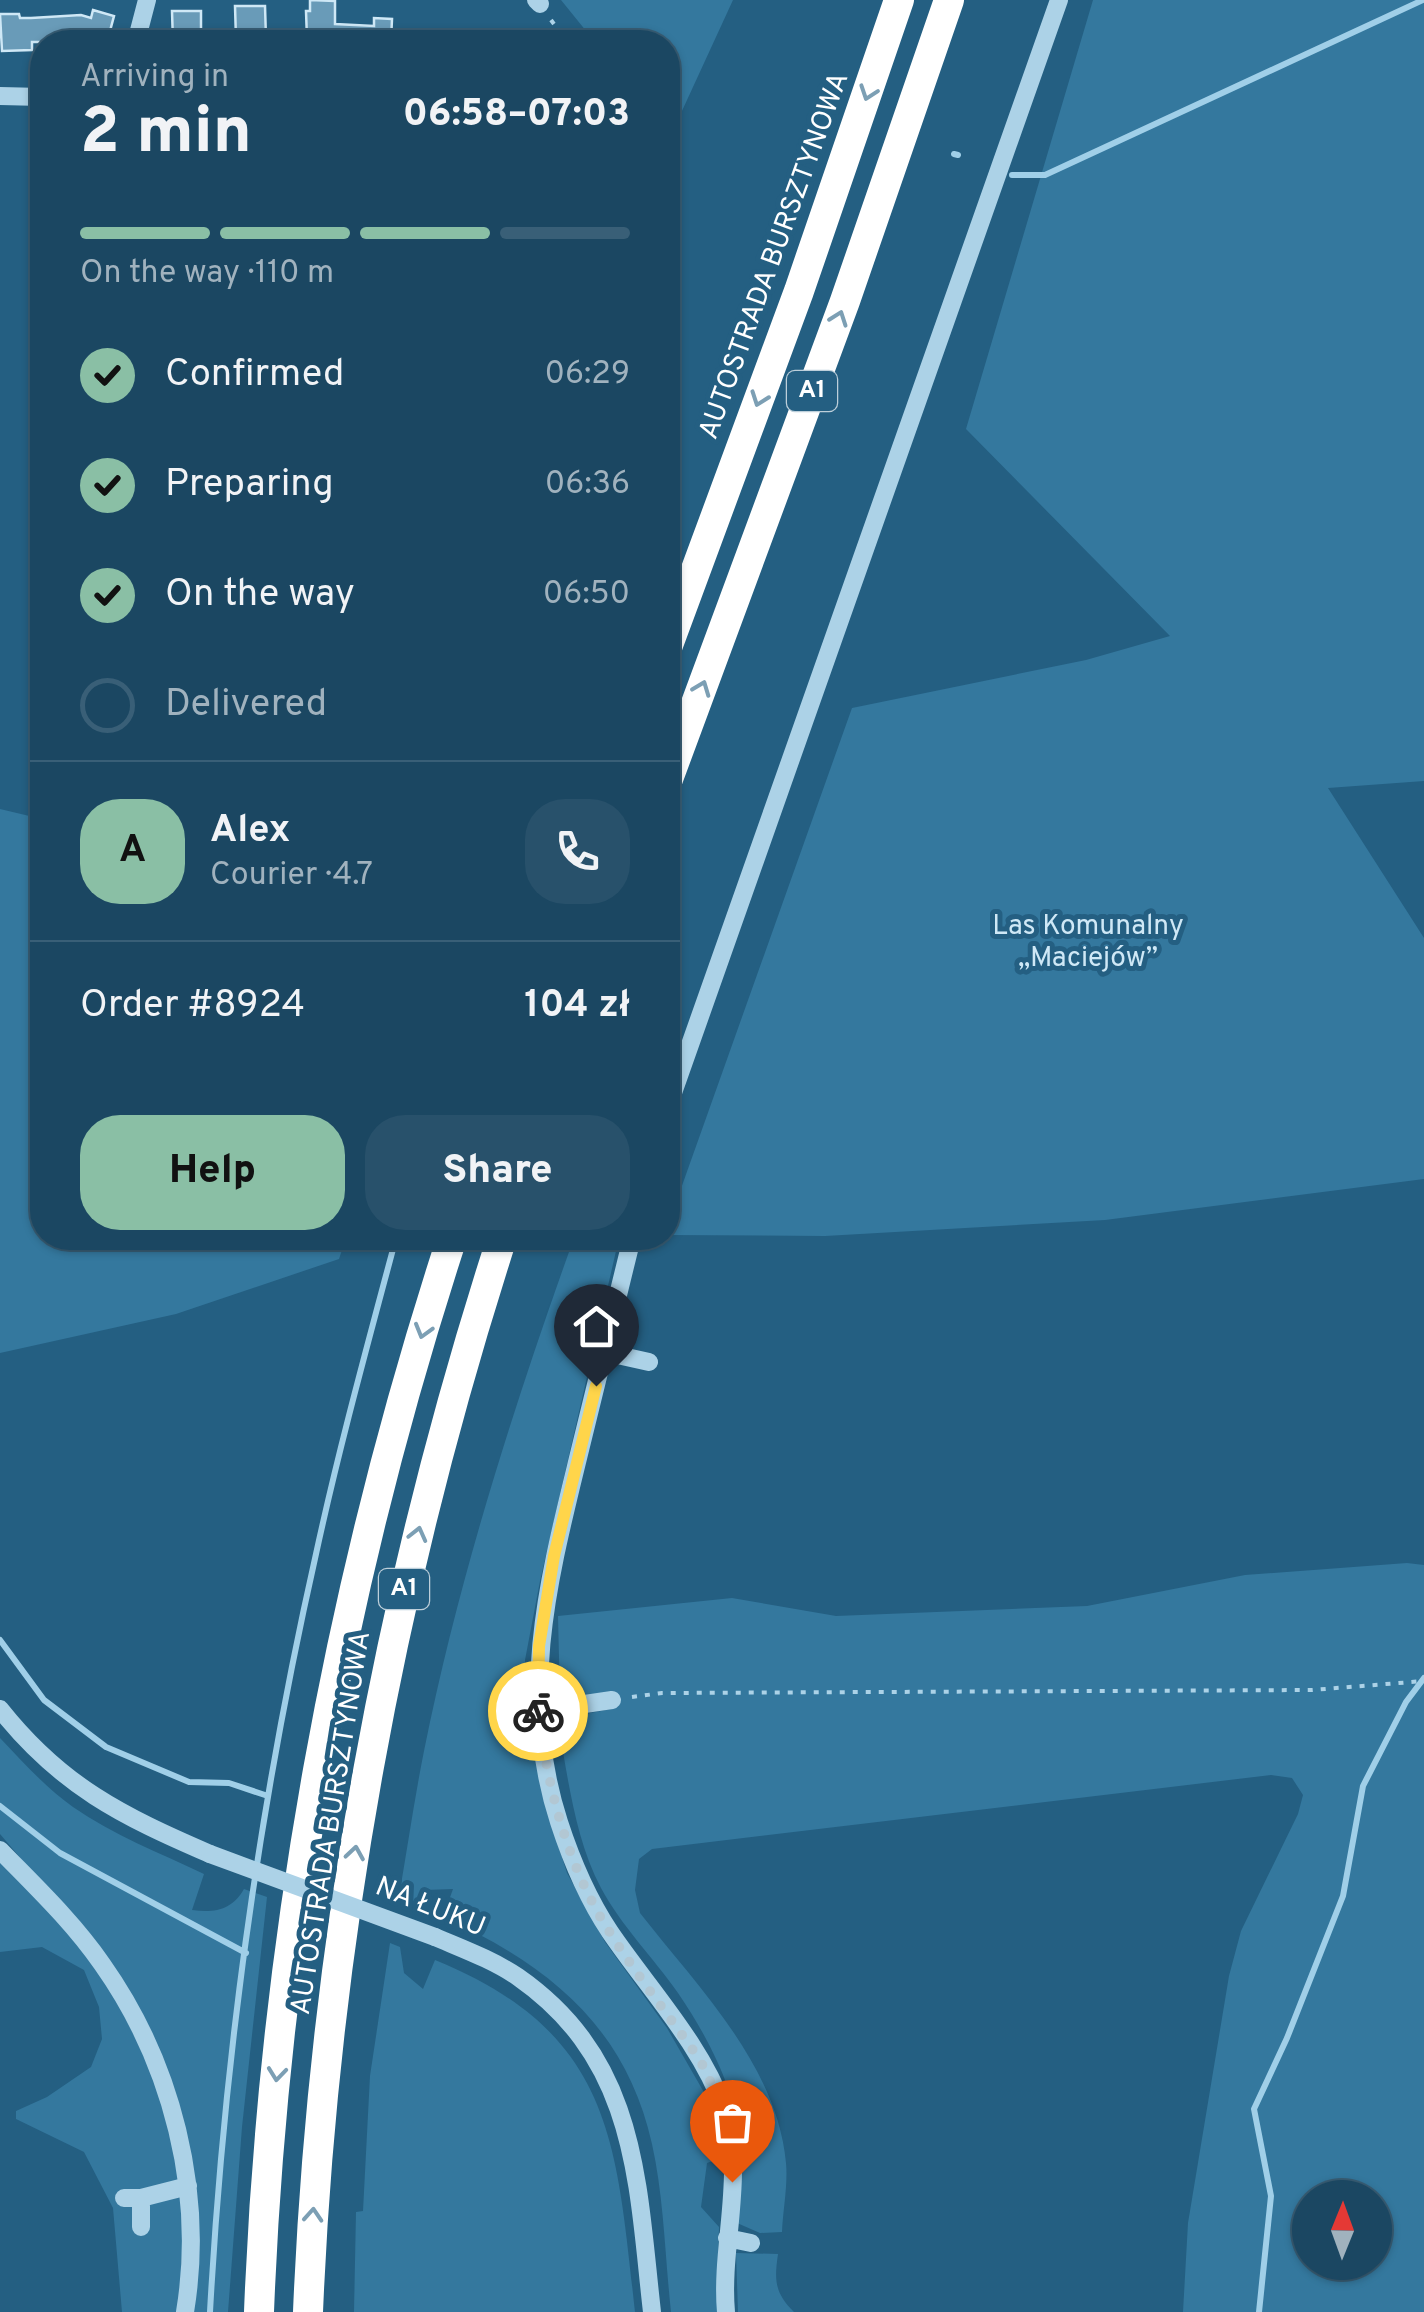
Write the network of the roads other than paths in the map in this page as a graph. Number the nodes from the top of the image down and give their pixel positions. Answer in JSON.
{"nodes":[{"id":1,"x":147,"y":0,"type":"edge"},
{"id":2,"x":899,"y":0,"type":"edge"},
{"id":3,"x":949,"y":0,"type":"edge"},
{"id":4,"x":1059,"y":0,"type":"edge"},
{"id":5,"x":139,"y":30,"type":"edge"},
{"id":6,"x":0,"y":96,"type":"edge"},
{"id":7,"x":30,"y":97,"type":"edge"},
{"id":8,"x":680,"y":612,"type":"edge"},
{"id":9,"x":680,"y":747,"type":"edge"},
{"id":10,"x":680,"y":1073,"type":"edge"},
{"id":11,"x":448,"y":1250,"type":"edge"},
{"id":12,"x":498,"y":1250,"type":"edge"},
{"id":13,"x":629,"y":1250,"type":"edge"},
{"id":14,"x":604,"y":1352,"type":"junction"},
{"id":15,"x":650,"y":1362,"type":"dead end"},
{"id":16,"x":612,"y":1700,"type":"road end"},
{"id":17,"x":0,"y":1709,"type":"edge"},
{"id":18,"x":538,"y":1711,"type":"junction"},
{"id":19,"x":0,"y":1850,"type":"edge"},
{"id":20,"x":188,"y":2186,"type":"junction"},
{"id":21,"x":141,"y":2228,"type":"dead end"},
{"id":22,"x":727,"y":2238,"type":"junction"},
{"id":23,"x":750,"y":2244,"type":"dead end"},
{"id":24,"x":185,"y":2312,"type":"edge"},
{"id":25,"x":259,"y":2312,"type":"edge"},
{"id":26,"x":308,"y":2312,"type":"edge"},
{"id":27,"x":652,"y":2312,"type":"edge"},
{"id":28,"x":726,"y":2312,"type":"edge"}],
"edges":[{"from":1,"to":5,"type":"street"},
{"from":2,"to":8,"type":"highway","name":"AUTOSTRADA BURSZTYNOWA","number":"A1","one_way":true},
{"from":9,"to":3,"type":"highway","number":"A1","one_way":true},
{"from":4,"to":10,"type":"street"},
{"from":6,"to":7,"type":"street"},
{"from":11,"to":25,"type":"highway","name":"AUTOSTRADA BURSZTYNOWA","number":"A1","one_way":true},
{"from":26,"to":12,"type":"highway","name":"AUTOSTRADA BURSZTYNOWA","number":"A1","one_way":true},
{"from":13,"to":14,"type":"street"},
{"from":14,"to":15,"type":"street"},
{"from":14,"to":18,"type":"street"},
{"from":16,"to":18,"type":"street"},
{"from":17,"to":27,"type":"street","name":"NA ŁUKU","bridge":true},
{"from":18,"to":22,"type":"street"},
{"from":19,"to":20,"type":"street"},
{"from":20,"to":21,"type":"street"},
{"from":20,"to":24,"type":"street"},
{"from":22,"to":23,"type":"street"},
{"from":22,"to":28,"type":"street"}]}
